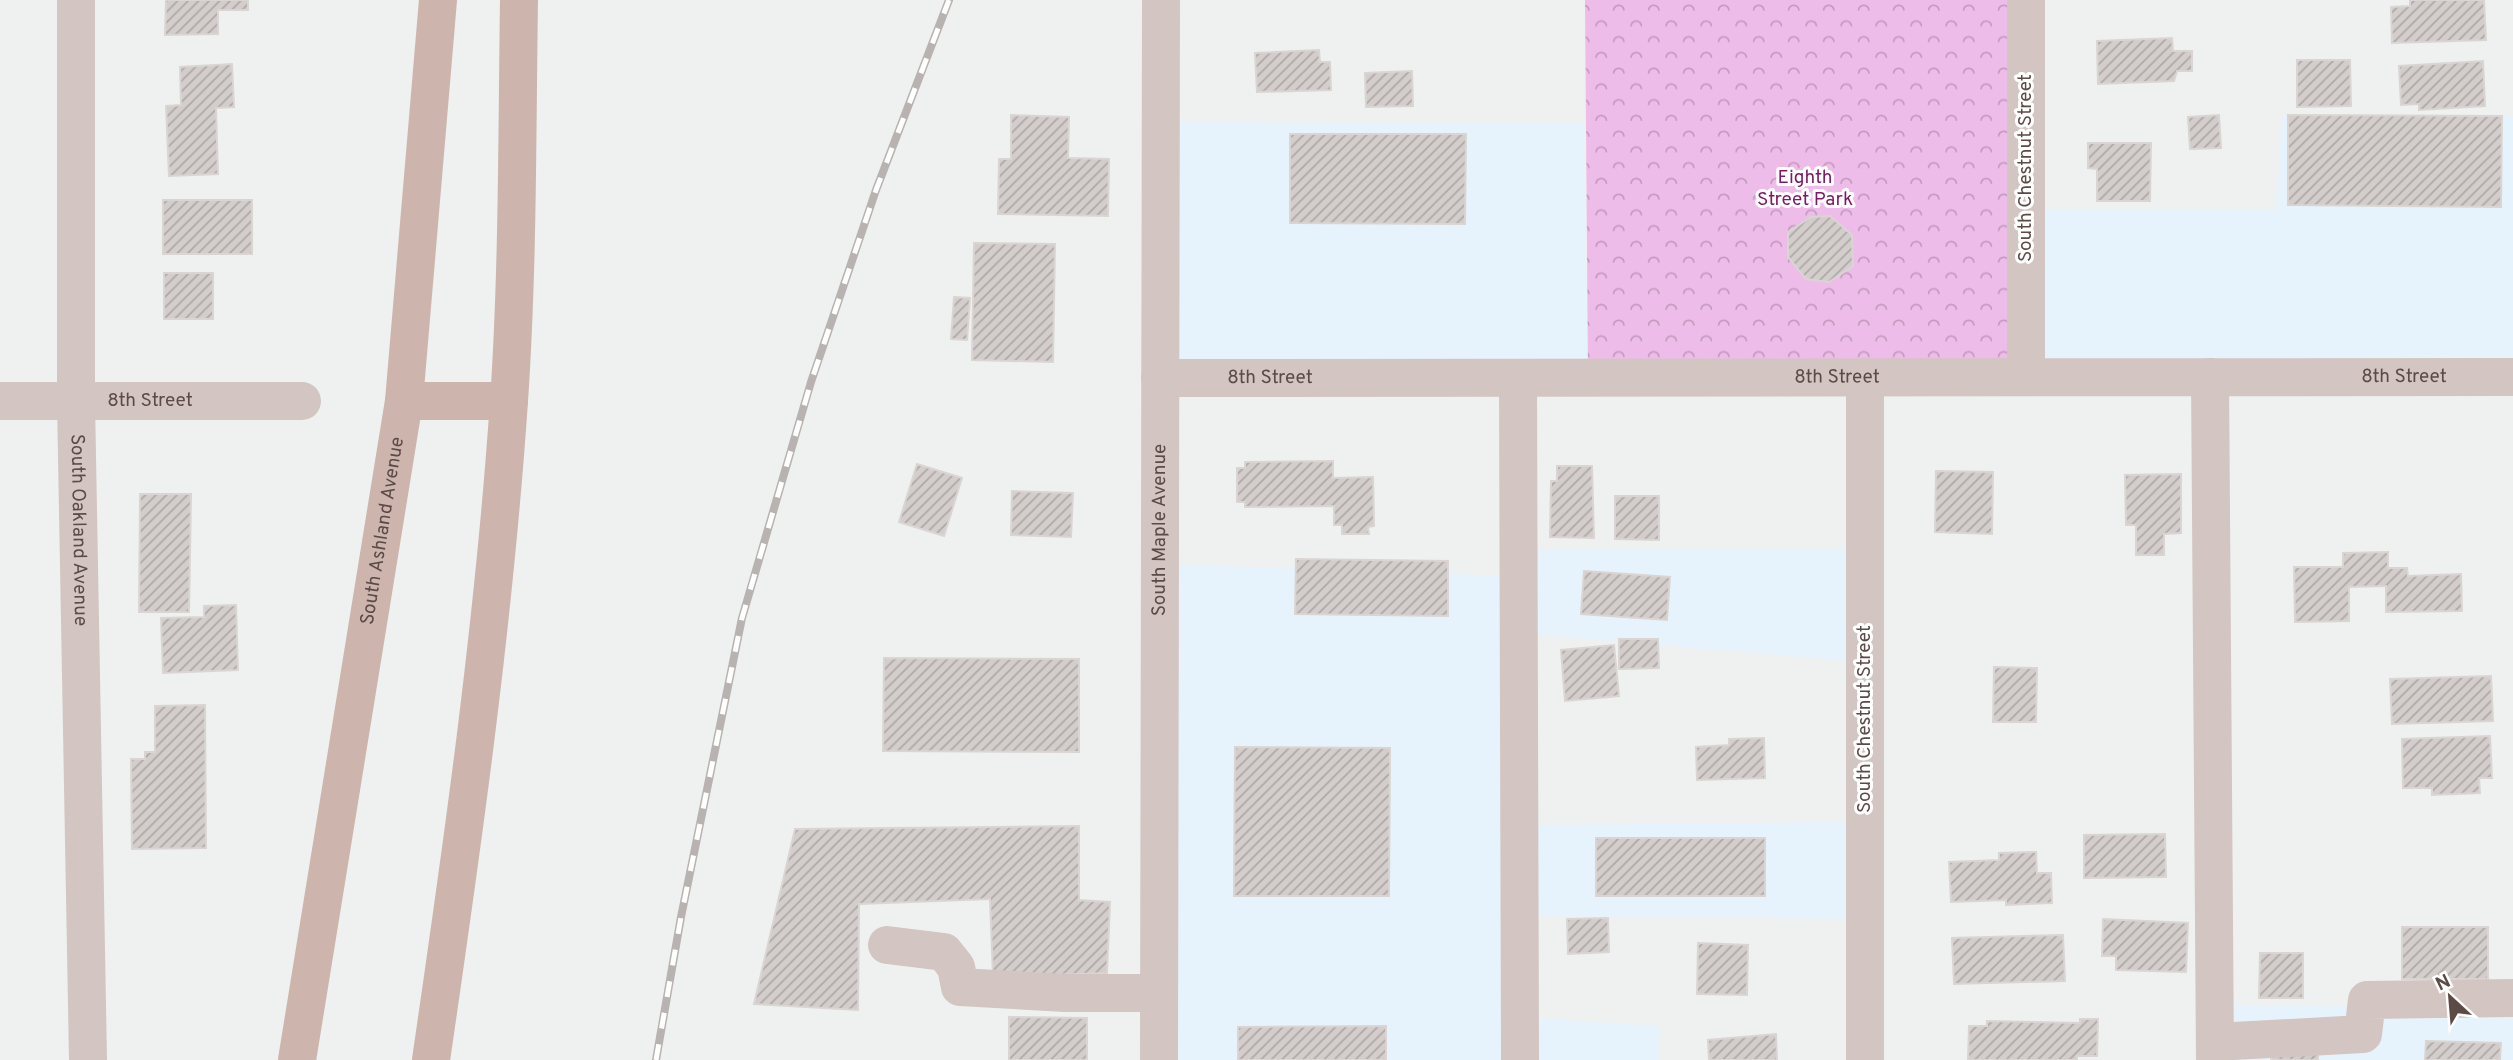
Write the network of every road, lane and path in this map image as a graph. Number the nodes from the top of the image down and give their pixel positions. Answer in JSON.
{"nodes":[{"id":1,"x":76,"y":0,"type":"edge"},
{"id":2,"x":438,"y":0,"type":"edge"},
{"id":3,"x":519,"y":0,"type":"edge"},
{"id":4,"x":1161,"y":0,"type":"edge"},
{"id":5,"x":2026,"y":0,"type":"edge"},
{"id":6,"x":1865,"y":377,"type":"junction"},
{"id":7,"x":2026,"y":377,"type":"junction"},
{"id":8,"x":2210,"y":377,"type":"junction"},
{"id":9,"x":2513,"y":377,"type":"edge"},
{"id":10,"x":1160,"y":378,"type":"junction"},
{"id":11,"x":1518,"y":378,"type":"junction"},
{"id":12,"x":0,"y":401,"type":"edge"},
{"id":13,"x":76,"y":401,"type":"junction"},
{"id":14,"x":302,"y":401,"type":"dead end"},
{"id":15,"x":404,"y":401,"type":"junction"},
{"id":16,"x":509,"y":401,"type":"junction"},
{"id":17,"x":887,"y":945,"type":"dead end"},
{"id":18,"x":1160,"y":993,"type":"junction"},
{"id":19,"x":2513,"y":998,"type":"edge"},
{"id":20,"x":2215,"y":1051,"type":"edge"},
{"id":21,"x":88,"y":1060,"type":"edge"},
{"id":22,"x":297,"y":1060,"type":"edge"},
{"id":23,"x":430,"y":1060,"type":"edge"},
{"id":24,"x":1159,"y":1060,"type":"edge"},
{"id":25,"x":1520,"y":1060,"type":"edge"},
{"id":26,"x":1865,"y":1060,"type":"edge"}],
"edges":[{"from":1,"to":13,"type":"street","name":"South Oakland Avenue"},
{"from":2,"to":15,"type":"main road","name":"South Ashland Avenue"},
{"from":3,"to":16,"type":"main road"},
{"from":4,"to":10,"type":"street","name":"South Maple Avenue"},
{"from":5,"to":7,"type":"street","name":"South Chestnut Street"},
{"from":6,"to":7,"type":"street","name":"8th Street"},
{"from":6,"to":11,"type":"street","name":"8th Street"},
{"from":6,"to":26,"type":"street","name":"South Chestnut Street"},
{"from":7,"to":8,"type":"street","name":"8th Street"},
{"from":8,"to":9,"type":"street","name":"8th Street"},
{"from":8,"to":20,"type":"street"},
{"from":10,"to":11,"type":"street","name":"8th Street"},
{"from":10,"to":18,"type":"street","name":"South Maple Avenue"},
{"from":11,"to":25,"type":"street"},
{"from":12,"to":13,"type":"street","name":"8th Street"},
{"from":13,"to":14,"type":"street","name":"8th Street"},
{"from":13,"to":21,"type":"street","name":"South Oakland Avenue"},
{"from":15,"to":16,"type":"main road"},
{"from":15,"to":22,"type":"main road","name":"South Ashland Avenue"},
{"from":16,"to":23,"type":"main road"},
{"from":17,"to":18,"type":"street"},
{"from":18,"to":24,"type":"street","name":"South Maple Avenue"},
{"from":19,"to":20,"type":"street"}]}
